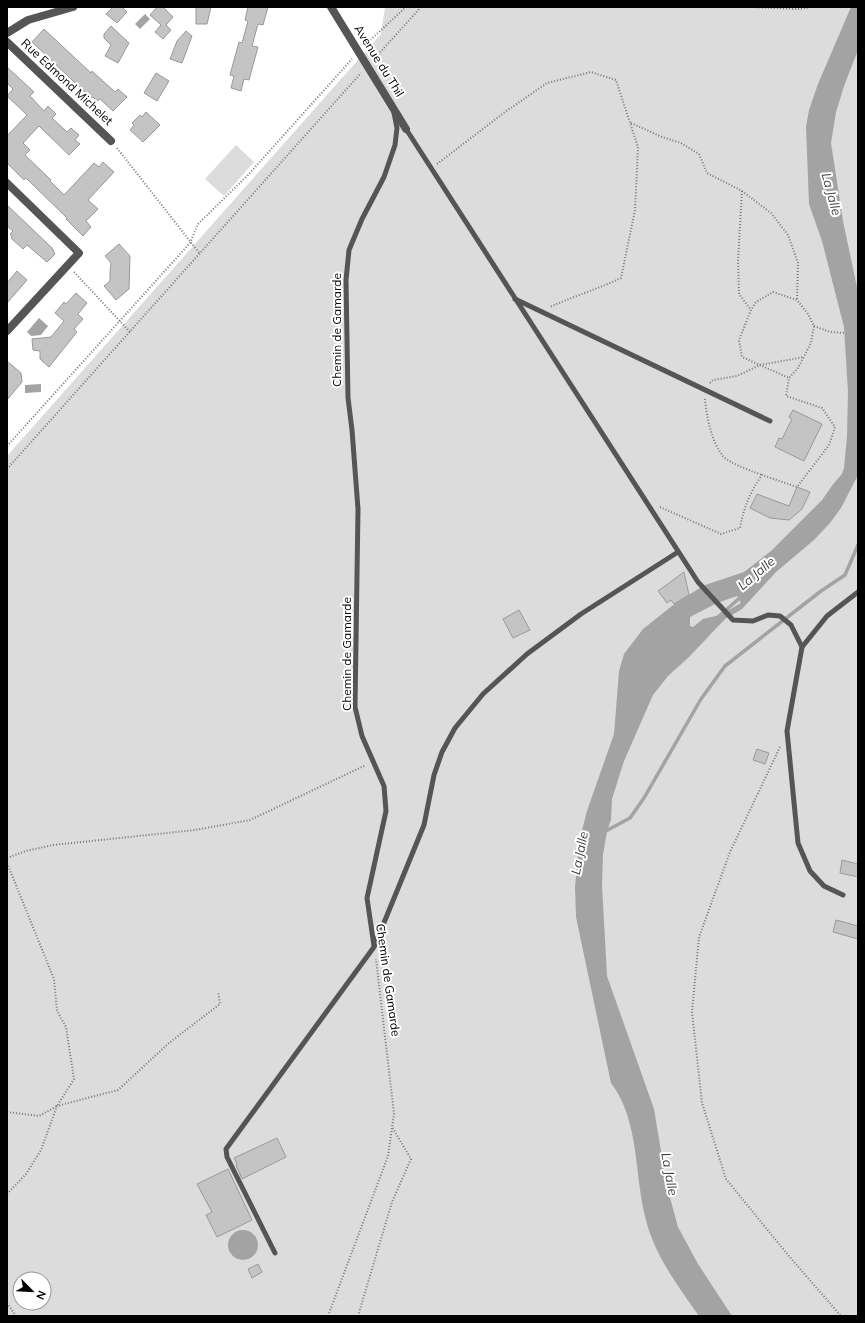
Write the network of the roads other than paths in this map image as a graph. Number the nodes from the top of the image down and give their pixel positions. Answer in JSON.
{"nodes":[{"id":1,"x":74,"y":7,"type":"edge"},
{"id":2,"x":331,"y":7,"type":"edge"},
{"id":3,"x":7,"y":33,"type":"edge"},
{"id":4,"x":7,"y":42,"type":"edge"},
{"id":5,"x":392,"y":102,"type":"junction"},
{"id":6,"x":406,"y":128,"type":"joint"},
{"id":7,"x":111,"y":140,"type":"road end"},
{"id":8,"x":7,"y":183,"type":"edge"},
{"id":9,"x":515,"y":299,"type":"junction"},
{"id":10,"x":7,"y":331,"type":"edge"},
{"id":11,"x":770,"y":421,"type":"dead end"},
{"id":12,"x":678,"y":552,"type":"junction"},
{"id":13,"x":858,"y":592,"type":"edge"},
{"id":14,"x":802,"y":647,"type":"junction"},
{"id":15,"x":844,"y":895,"type":"dead end"},
{"id":16,"x":374,"y":947,"type":"junction"},
{"id":17,"x":275,"y":1253,"type":"dead end"}],
"edges":[{"from":1,"to":3,"type":"street"},
{"from":2,"to":5,"type":"street","name":"Avenue du Thil"},
{"from":4,"to":7,"type":"street","name":"Rue Edmond Michelet"},
{"from":5,"to":6,"type":"street","name":"Avenue du Thil"},
{"from":5,"to":16,"type":"lane","name":"Chemin de Gamarde"},
{"from":6,"to":9,"type":"lane"},
{"from":8,"to":10,"type":"street"},
{"from":9,"to":11,"type":"lane"},
{"from":9,"to":12,"type":"lane"},
{"from":12,"to":14,"type":"lane"},
{"from":12,"to":16,"type":"lane"},
{"from":13,"to":14,"type":"lane"},
{"from":14,"to":15,"type":"lane"},
{"from":16,"to":17,"type":"lane"}]}
